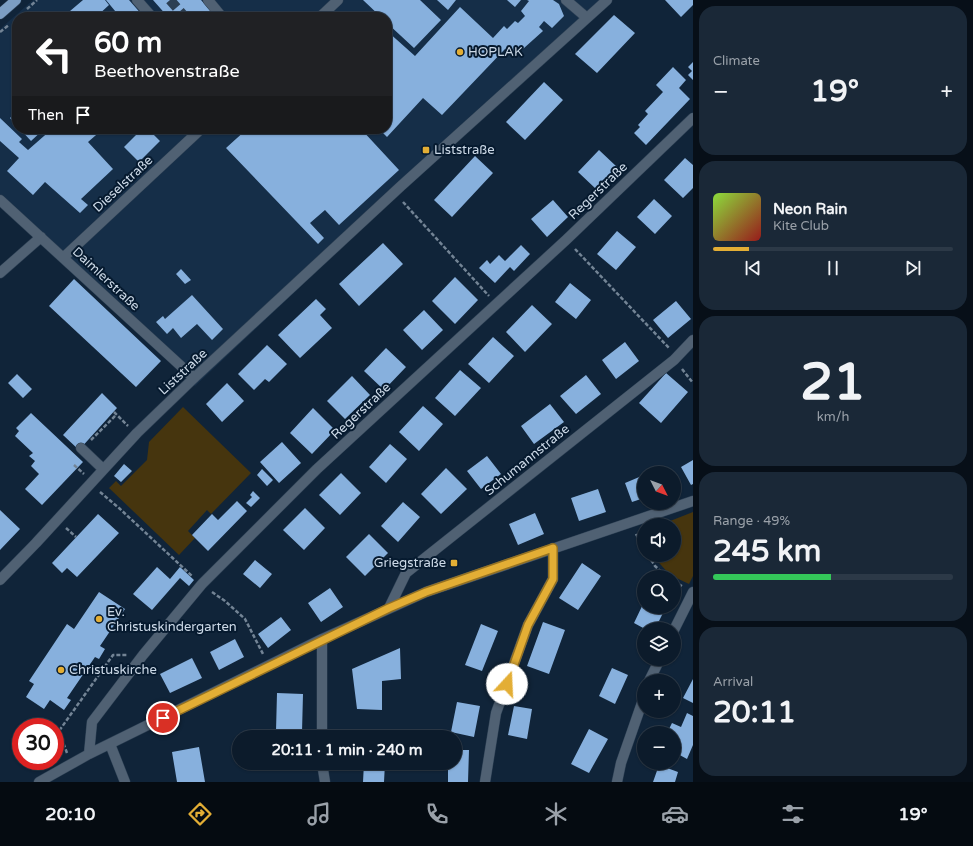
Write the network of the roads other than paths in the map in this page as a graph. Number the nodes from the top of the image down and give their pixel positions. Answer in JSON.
{"nodes":[{"id":1,"x":16,"y":0,"type":"edge"},
{"id":2,"x":137,"y":0,"type":"edge"},
{"id":3,"x":208,"y":0,"type":"edge"},
{"id":4,"x":338,"y":0,"type":"edge"},
{"id":5,"x":566,"y":0,"type":"edge"},
{"id":6,"x":607,"y":0,"type":"edge"},
{"id":7,"x":148,"y":12,"type":"edge"},
{"id":8,"x":218,"y":12,"type":"edge"},
{"id":9,"x":325,"y":12,"type":"edge"},
{"id":10,"x":0,"y":14,"type":"edge"},
{"id":11,"x":587,"y":18,"type":"junction"},
{"id":12,"x":693,"y":118,"type":"edge"},
{"id":13,"x":195,"y":134,"type":"edge"},
{"id":14,"x":0,"y":200,"type":"edge"},
{"id":15,"x":41,"y":237,"type":"junction"},
{"id":16,"x":64,"y":257,"type":"junction"},
{"id":17,"x":0,"y":273,"type":"edge"},
{"id":18,"x":693,"y":340,"type":"edge"},
{"id":19,"x":194,"y":378,"type":"junction"},
{"id":20,"x":81,"y":448,"type":"dead end"},
{"id":21,"x":103,"y":469,"type":"junction"},
{"id":22,"x":693,"y":501,"type":"edge"},
{"id":23,"x":553,"y":548,"type":"junction"},
{"id":24,"x":0,"y":580,"type":"edge"},
{"id":25,"x":693,"y":592,"type":"edge"},
{"id":26,"x":389,"y":608,"type":"junction"},
{"id":27,"x":678,"y":622,"type":"edge"},
{"id":28,"x":322,"y":639,"type":"junction"},
{"id":29,"x":637,"y":717,"type":"edge"},
{"id":30,"x":322,"y":730,"type":"edge"},
{"id":31,"x":110,"y":744,"type":"junction"},
{"id":32,"x":89,"y":754,"type":"junction"},
{"id":33,"x":323,"y":770,"type":"edge"},
{"id":34,"x":39,"y":782,"type":"edge"},
{"id":35,"x":125,"y":782,"type":"edge"},
{"id":36,"x":324,"y":782,"type":"edge"},
{"id":37,"x":485,"y":782,"type":"edge"},
{"id":38,"x":617,"y":782,"type":"edge"}],
"edges":[{"from":1,"to":10,"type":"main road"},
{"from":2,"to":7,"type":"street"},
{"from":3,"to":8,"type":"street"},
{"from":4,"to":9,"type":"street"},
{"from":5,"to":11,"type":"street"},
{"from":6,"to":11,"type":"street","name":"Liststraße"},
{"from":11,"to":19,"type":"street","name":"Liststraße"},
{"from":12,"to":32,"type":"street","name":"Regerstraße"},
{"from":13,"to":16,"type":"street","name":"Dieselstraße"},
{"from":14,"to":15,"type":"street","name":"Daimlerstraße"},
{"from":15,"to":16,"type":"street","name":"Daimlerstraße"},
{"from":15,"to":17,"type":"street"},
{"from":16,"to":19,"type":"street","name":"Daimlerstraße"},
{"from":18,"to":26,"type":"street","name":"Schumannstraße"},
{"from":19,"to":21,"type":"street","name":"Liststraße"},
{"from":20,"to":21,"type":"street"},
{"from":21,"to":24,"type":"street","name":"Liststraße"},
{"from":22,"to":23,"type":"street"},
{"from":23,"to":26,"type":"street"},
{"from":23,"to":37,"type":"street"},
{"from":25,"to":27,"type":"street"},
{"from":26,"to":28,"type":"street"},
{"from":28,"to":30,"type":"street"},
{"from":28,"to":31,"type":"street"},
{"from":29,"to":38,"type":"street"},
{"from":31,"to":32,"type":"street"},
{"from":31,"to":35,"type":"street"},
{"from":32,"to":34,"type":"street"},
{"from":33,"to":36,"type":"street"}]}
